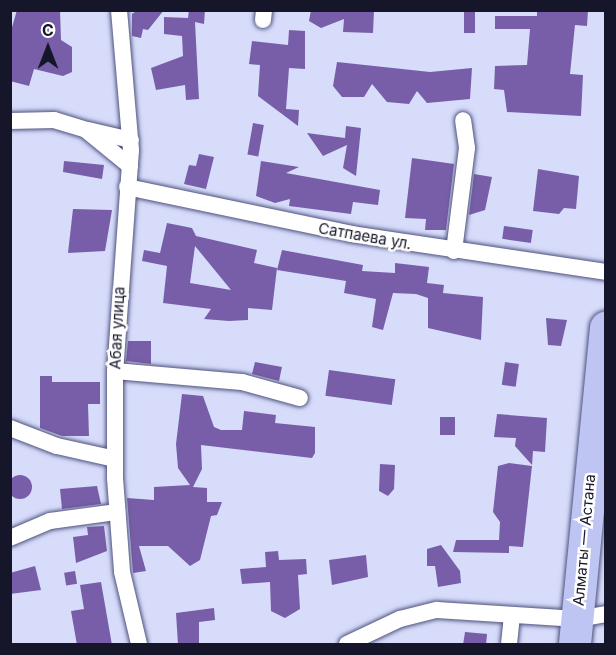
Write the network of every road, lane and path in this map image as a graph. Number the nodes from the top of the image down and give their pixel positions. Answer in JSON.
{"nodes":[{"id":1,"x":119,"y":10,"type":"edge"},
{"id":2,"x":463,"y":120,"type":"dead end"},
{"id":3,"x":10,"y":121,"type":"edge"},
{"id":4,"x":86,"y":130,"type":"junction"},
{"id":5,"x":131,"y":140,"type":"junction"},
{"id":6,"x":130,"y":166,"type":"junction"},
{"id":7,"x":127,"y":187,"type":"junction"},
{"id":8,"x":454,"y":251,"type":"junction"},
{"id":9,"x":606,"y":272,"type":"edge"},
{"id":10,"x":606,"y":328,"type":"edge"},
{"id":11,"x":115,"y":371,"type":"junction"},
{"id":12,"x":300,"y":398,"type":"dead end"},
{"id":13,"x":10,"y":428,"type":"edge"},
{"id":14,"x":116,"y":459,"type":"junction"},
{"id":15,"x":117,"y":513,"type":"junction"},
{"id":16,"x":10,"y":538,"type":"edge"},
{"id":17,"x":512,"y":615,"type":"junction"},
{"id":18,"x":586,"y":626,"type":"edge"},
{"id":19,"x":139,"y":645,"type":"edge"},
{"id":20,"x":347,"y":645,"type":"edge"},
{"id":21,"x":509,"y":645,"type":"edge"}],
"edges":[{"from":1,"to":5,"type":"street","name":"Абая улица"},
{"from":2,"to":8,"type":"street"},
{"from":3,"to":4,"type":"street"},
{"from":4,"to":5,"type":"street"},
{"from":4,"to":6,"type":"street"},
{"from":5,"to":6,"type":"street","name":"Абая улица"},
{"from":6,"to":7,"type":"street","name":"Абая улица"},
{"from":7,"to":8,"type":"street","name":"Сатпаева ул."},
{"from":7,"to":11,"type":"street","name":"Абая улица"},
{"from":8,"to":9,"type":"street","name":"Сатпаева ул."},
{"from":10,"to":18,"type":"highway","name":"Алматы — Астана"},
{"from":11,"to":12,"type":"street"},
{"from":11,"to":14,"type":"street","name":"Абая улица"},
{"from":13,"to":14,"type":"street"},
{"from":14,"to":15,"type":"street","name":"Абая улица"},
{"from":15,"to":16,"type":"street"},
{"from":15,"to":19,"type":"street","name":"Абая улица"},
{"from":17,"to":18,"type":"street"},
{"from":17,"to":20,"type":"street"},
{"from":17,"to":21,"type":"street"}]}
